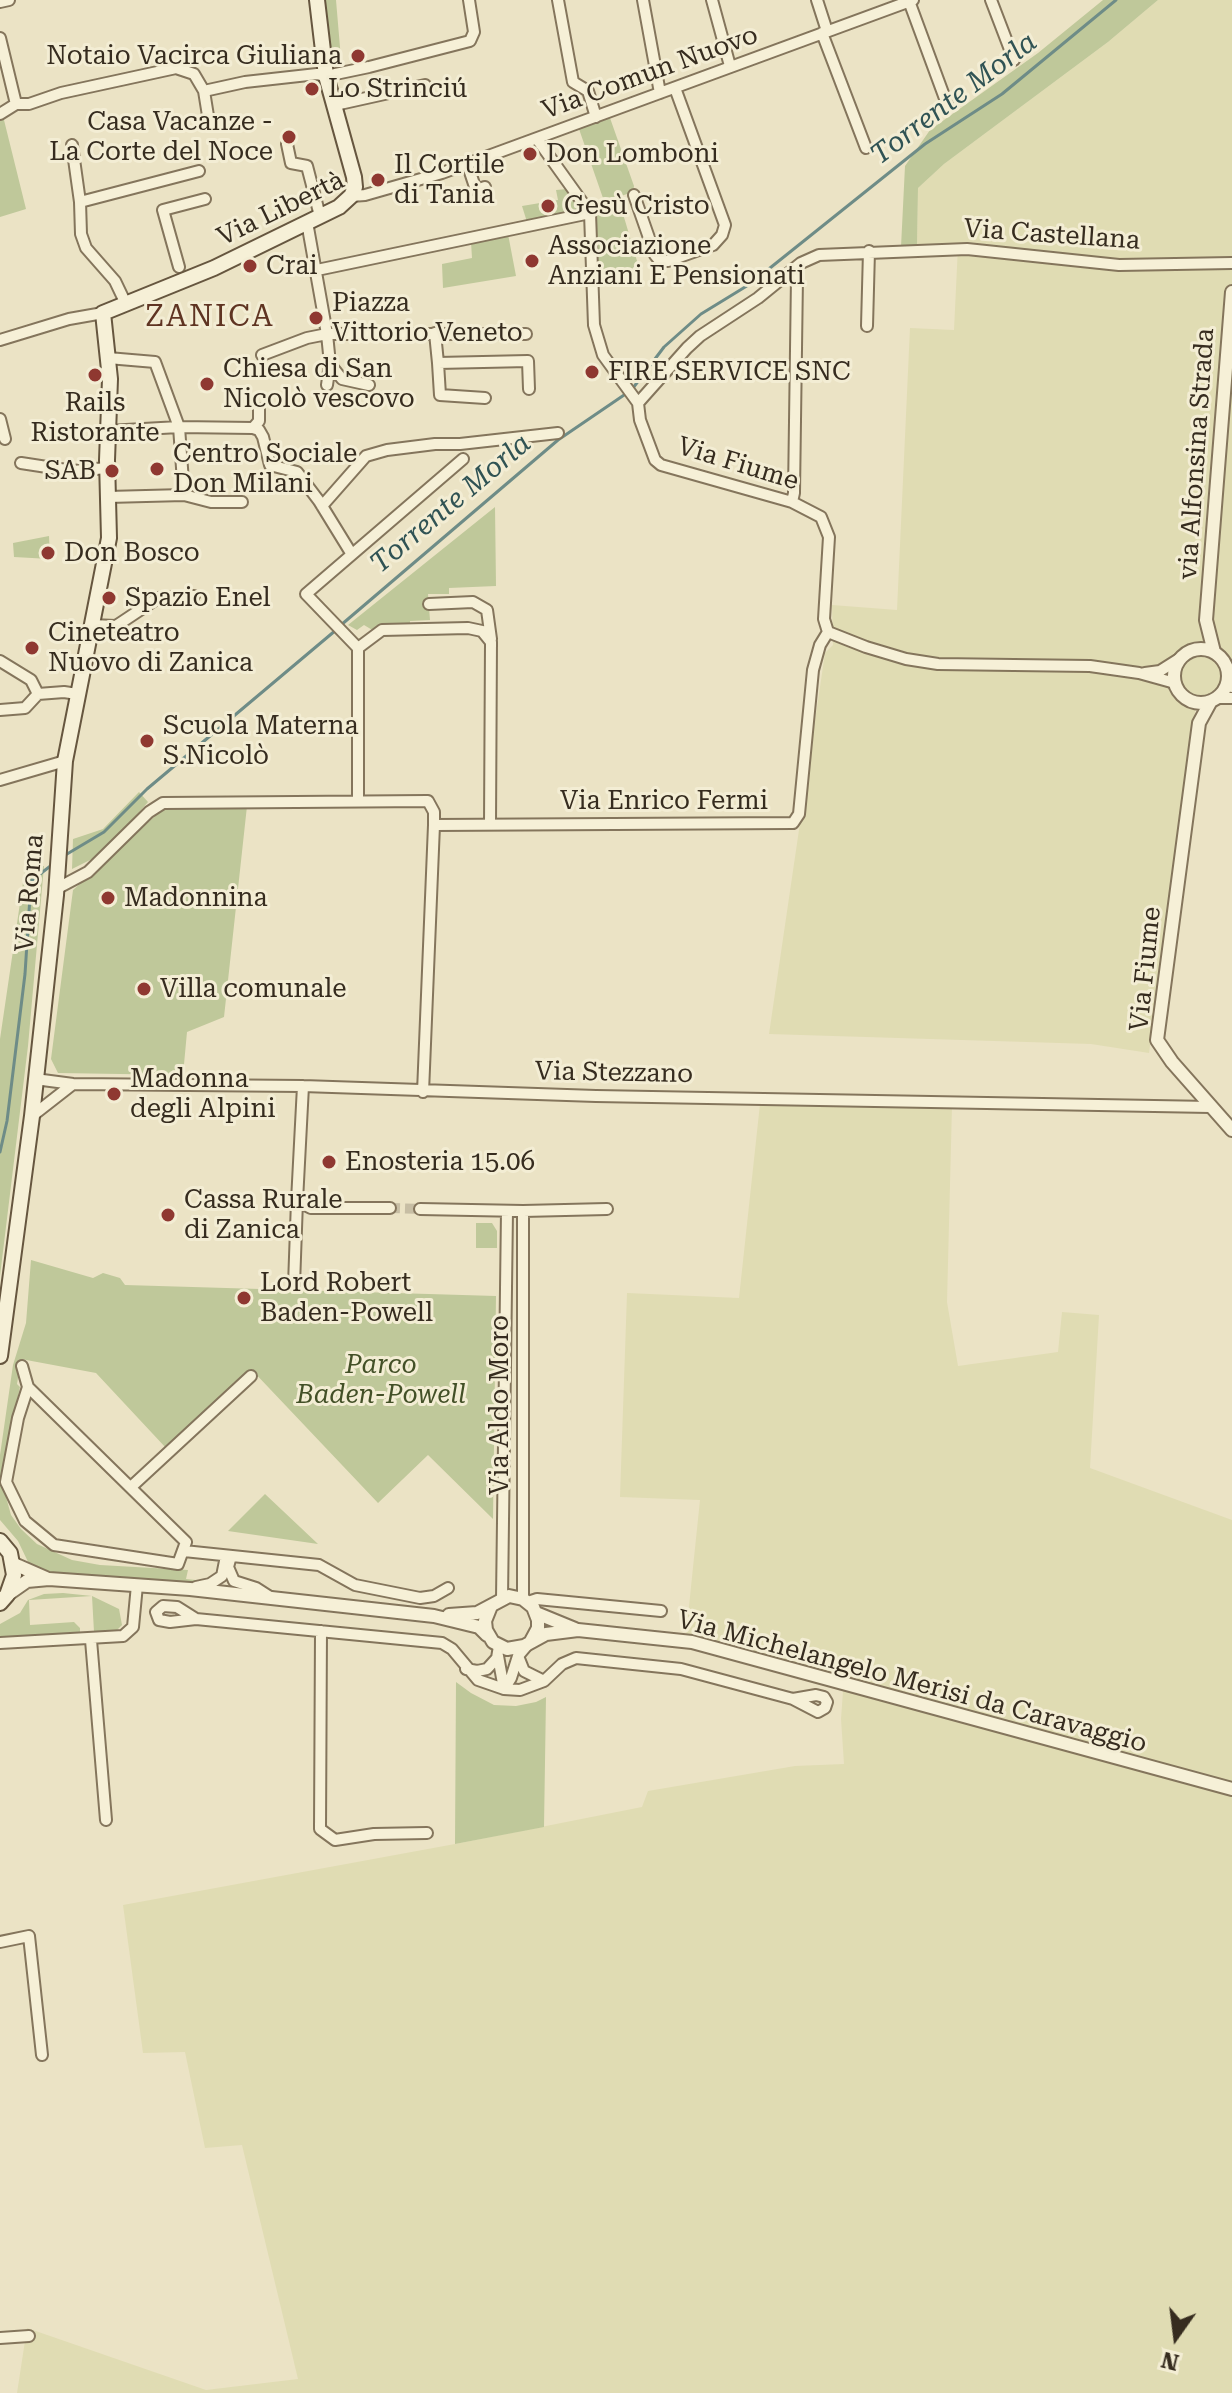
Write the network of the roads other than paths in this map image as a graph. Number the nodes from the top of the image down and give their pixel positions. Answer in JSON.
{"nodes":[{"id":1,"x":9,"y":0,"type":"edge"},
{"id":2,"x":317,"y":0,"type":"edge"},
{"id":3,"x":469,"y":0,"type":"edge"},
{"id":4,"x":558,"y":0,"type":"edge"},
{"id":5,"x":643,"y":0,"type":"edge"},
{"id":6,"x":712,"y":0,"type":"edge"},
{"id":7,"x":817,"y":0,"type":"edge"},
{"id":8,"x":991,"y":0,"type":"edge"},
{"id":9,"x":911,"y":1,"type":"edge"},
{"id":10,"x":0,"y":2,"type":"edge"},
{"id":11,"x":824,"y":32,"type":"junction"},
{"id":12,"x":0,"y":38,"type":"edge"},
{"id":13,"x":1014,"y":60,"type":"dead end"},
{"id":14,"x":730,"y":66,"type":"junction"},
{"id":15,"x":326,"y":76,"type":"junction"},
{"id":16,"x":425,"y":85,"type":"dead end"},
{"id":17,"x":675,"y":88,"type":"junction"},
{"id":18,"x":204,"y":91,"type":"junction"},
{"id":19,"x":660,"y":93,"type":"junction"},
{"id":20,"x":16,"y":104,"type":"junction"},
{"id":21,"x":947,"y":104,"type":"dead end"},
{"id":22,"x":335,"y":105,"type":"junction"},
{"id":23,"x":0,"y":114,"type":"edge"},
{"id":24,"x":596,"y":117,"type":"junction"},
{"id":25,"x":209,"y":122,"type":"dead end"},
{"id":26,"x":537,"y":139,"type":"junction"},
{"id":27,"x":287,"y":144,"type":"dead end"},
{"id":28,"x":72,"y":145,"type":"dead end"},
{"id":29,"x":866,"y":148,"type":"dead end"},
{"id":30,"x":467,"y":163,"type":"junction"},
{"id":31,"x":199,"y":171,"type":"dead end"},
{"id":32,"x":485,"y":187,"type":"dead end"},
{"id":33,"x":634,"y":195,"type":"dead end"},
{"id":34,"x":351,"y":196,"type":"junction"},
{"id":35,"x":205,"y":199,"type":"dead end"},
{"id":36,"x":80,"y":202,"type":"junction"},
{"id":37,"x":590,"y":213,"type":"junction"},
{"id":38,"x":314,"y":219,"type":"junction"},
{"id":39,"x":869,"y":251,"type":"junction"},
{"id":40,"x":1232,"y":263,"type":"edge"},
{"id":41,"x":793,"y":269,"type":"junction"},
{"id":42,"x":317,"y":270,"type":"junction"},
{"id":43,"x":182,"y":275,"type":"junction"},
{"id":44,"x":1232,"y":292,"type":"edge"},
{"id":45,"x":126,"y":304,"type":"junction"},
{"id":46,"x":103,"y":313,"type":"junction"},
{"id":47,"x":867,"y":326,"type":"dead end"},
{"id":48,"x":435,"y":333,"type":"junction"},
{"id":49,"x":327,"y":334,"type":"junction"},
{"id":50,"x":526,"y":334,"type":"dead end"},
{"id":51,"x":0,"y":340,"type":"edge"},
{"id":52,"x":262,"y":355,"type":"dead end"},
{"id":53,"x":108,"y":358,"type":"junction"},
{"id":54,"x":438,"y":363,"type":"junction"},
{"id":55,"x":330,"y":364,"type":"junction"},
{"id":56,"x":327,"y":385,"type":"dead end"},
{"id":57,"x":369,"y":385,"type":"dead end"},
{"id":58,"x":529,"y":389,"type":"dead end"},
{"id":59,"x":485,"y":398,"type":"dead end"},
{"id":60,"x":636,"y":401,"type":"junction"},
{"id":61,"x":259,"y":409,"type":"dead end"},
{"id":62,"x":0,"y":419,"type":"edge"},
{"id":63,"x":179,"y":427,"type":"junction"},
{"id":64,"x":253,"y":428,"type":"junction"},
{"id":65,"x":108,"y":431,"type":"junction"},
{"id":66,"x":558,"y":433,"type":"dead end"},
{"id":67,"x":5,"y":439,"type":"dead end"},
{"id":68,"x":463,"y":459,"type":"dead end"},
{"id":69,"x":21,"y":463,"type":"dead end"},
{"id":70,"x":107,"y":468,"type":"junction"},
{"id":71,"x":184,"y":495,"type":"junction"},
{"id":72,"x":108,"y":497,"type":"junction"},
{"id":73,"x":242,"y":502,"type":"dead end"},
{"id":74,"x":792,"y":502,"type":"junction"},
{"id":75,"x":322,"y":506,"type":"junction"},
{"id":76,"x":351,"y":553,"type":"junction"},
{"id":77,"x":194,"y":596,"type":"dead end"},
{"id":78,"x":429,"y":604,"type":"dead end"},
{"id":79,"x":1206,"y":620,"type":"junction"},
{"id":80,"x":91,"y":625,"type":"junction"},
{"id":81,"x":828,"y":632,"type":"junction"},
{"id":82,"x":491,"y":642,"type":"junction"},
{"id":83,"x":358,"y":648,"type":"junction"},
{"id":84,"x":1192,"y":650,"type":"junction"},
{"id":85,"x":1214,"y":652,"type":"junction"},
{"id":86,"x":1179,"y":659,"type":"junction"},
{"id":87,"x":0,"y":661,"type":"edge"},
{"id":88,"x":1139,"y":673,"type":"junction"},
{"id":89,"x":1175,"y":683,"type":"junction"},
{"id":90,"x":1230,"y":685,"type":"edge"},
{"id":91,"x":38,"y":694,"type":"junction"},
{"id":92,"x":77,"y":694,"type":"junction"},
{"id":93,"x":1232,"y":698,"type":"edge"},
{"id":94,"x":1189,"y":700,"type":"junction"},
{"id":95,"x":1214,"y":700,"type":"junction"},
{"id":96,"x":0,"y":710,"type":"edge"},
{"id":97,"x":1199,"y":723,"type":"junction"},
{"id":98,"x":65,"y":761,"type":"junction"},
{"id":99,"x":0,"y":780,"type":"edge"},
{"id":100,"x":358,"y":801,"type":"junction"},
{"id":101,"x":490,"y":824,"type":"junction"},
{"id":102,"x":434,"y":825,"type":"junction"},
{"id":103,"x":56,"y":889,"type":"junction"},
{"id":104,"x":35,"y":1079,"type":"junction"},
{"id":105,"x":73,"y":1084,"type":"junction"},
{"id":106,"x":303,"y":1086,"type":"junction"},
{"id":107,"x":423,"y":1092,"type":"junction"},
{"id":108,"x":1210,"y":1107,"type":"junction"},
{"id":109,"x":32,"y":1116,"type":"junction"},
{"id":110,"x":1232,"y":1130,"type":"edge"},
{"id":111,"x":297,"y":1201,"type":"junction"},
{"id":112,"x":390,"y":1208,"type":"tunnel mouth"},
{"id":113,"x":420,"y":1209,"type":"tunnel mouth"},
{"id":114,"x":607,"y":1209,"type":"dead end"},
{"id":115,"x":507,"y":1211,"type":"junction"},
{"id":116,"x":523,"y":1211,"type":"junction"},
{"id":117,"x":294,"y":1285,"type":"dead end"},
{"id":118,"x":0,"y":1356,"type":"edge"},
{"id":119,"x":22,"y":1366,"type":"dead end"},
{"id":120,"x":251,"y":1376,"type":"dead end"},
{"id":121,"x":28,"y":1387,"type":"junction"},
{"id":122,"x":131,"y":1487,"type":"junction"},
{"id":123,"x":0,"y":1541,"type":"edge"},
{"id":124,"x":184,"y":1551,"type":"junction"},
{"id":125,"x":229,"y":1556,"type":"junction"},
{"id":126,"x":14,"y":1564,"type":"junction"},
{"id":127,"x":49,"y":1579,"type":"junction"},
{"id":128,"x":137,"y":1585,"type":"junction"},
{"id":129,"x":448,"y":1588,"type":"dead end"},
{"id":130,"x":190,"y":1589,"type":"junction"},
{"id":131,"x":4,"y":1599,"type":"edge"},
{"id":132,"x":275,"y":1600,"type":"junction"},
{"id":133,"x":525,"y":1600,"type":"junction"},
{"id":134,"x":496,"y":1602,"type":"junction"},
{"id":135,"x":661,"y":1611,"type":"dead end"},
{"id":136,"x":536,"y":1613,"type":"junction"},
{"id":137,"x":434,"y":1616,"type":"junction"},
{"id":138,"x":196,"y":1619,"type":"dead end"},
{"id":139,"x":578,"y":1630,"type":"junction"},
{"id":140,"x":321,"y":1631,"type":"junction"},
{"id":141,"x":91,"y":1640,"type":"junction"},
{"id":142,"x":531,"y":1641,"type":"junction"},
{"id":143,"x":0,"y":1643,"type":"edge"},
{"id":144,"x":495,"y":1645,"type":"junction"},
{"id":145,"x":518,"y":1656,"type":"junction"},
{"id":146,"x":466,"y":1669,"type":"junction"},
{"id":147,"x":544,"y":1681,"type":"junction"},
{"id":148,"x":504,"y":1689,"type":"junction"},
{"id":149,"x":793,"y":1699,"type":"dead end"},
{"id":150,"x":1232,"y":1789,"type":"edge"},
{"id":151,"x":106,"y":1820,"type":"dead end"},
{"id":152,"x":427,"y":1833,"type":"dead end"},
{"id":153,"x":0,"y":1942,"type":"edge"},
{"id":154,"x":42,"y":2055,"type":"dead end"},
{"id":155,"x":29,"y":2336,"type":"dead end"},
{"id":156,"x":0,"y":2338,"type":"edge"}],
"edges":[{"from":1,"to":10,"type":"street"},
{"from":2,"to":15,"type":"main road"},
{"from":3,"to":15,"type":"street"},
{"from":4,"to":24,"type":"street"},
{"from":5,"to":19,"type":"street"},
{"from":6,"to":14,"type":"street"},
{"from":7,"to":11,"type":"street"},
{"from":8,"to":13,"type":"street"},
{"from":9,"to":11,"type":"street","name":"Via Comun Nuovo"},
{"from":9,"to":21,"type":"street"},
{"from":11,"to":14,"type":"street","name":"Via Comun Nuovo"},
{"from":11,"to":29,"type":"street"},
{"from":12,"to":20,"type":"street"},
{"from":14,"to":17,"type":"street","name":"Via Comun Nuovo"},
{"from":15,"to":18,"type":"street"},
{"from":15,"to":22,"type":"main road"},
{"from":16,"to":22,"type":"street"},
{"from":17,"to":19,"type":"street","name":"Via Comun Nuovo"},
{"from":17,"to":33,"type":"street"},
{"from":18,"to":20,"type":"street"},
{"from":18,"to":25,"type":"street"},
{"from":19,"to":24,"type":"street","name":"Via Comun Nuovo"},
{"from":20,"to":23,"type":"street"},
{"from":22,"to":34,"type":"main road"},
{"from":24,"to":26,"type":"street","name":"Via Comun Nuovo"},
{"from":26,"to":30,"type":"street","name":"Via Libertà"},
{"from":26,"to":37,"type":"street"},
{"from":27,"to":38,"type":"street"},
{"from":28,"to":36,"type":"street"},
{"from":30,"to":32,"type":"street"},
{"from":30,"to":34,"type":"street","name":"Via Libertà"},
{"from":31,"to":36,"type":"street"},
{"from":34,"to":38,"type":"main road","name":"Via Libertà"},
{"from":35,"to":43,"type":"street","name":"Via Libertà"},
{"from":36,"to":45,"type":"street"},
{"from":37,"to":42,"type":"street"},
{"from":37,"to":60,"type":"street","name":"Via Fiume"},
{"from":38,"to":42,"type":"street"},
{"from":38,"to":43,"type":"main road","name":"Via Libertà"},
{"from":39,"to":40,"type":"street","name":"Via Castellana"},
{"from":39,"to":41,"type":"street","name":"Via Castellana"},
{"from":39,"to":47,"type":"street"},
{"from":41,"to":60,"type":"street","name":"Via Castellana"},
{"from":41,"to":74,"type":"street"},
{"from":42,"to":49,"type":"street"},
{"from":43,"to":45,"type":"main road","name":"Via Libertà"},
{"from":44,"to":79,"type":"street","name":"via Alfonsina Strada"},
{"from":45,"to":46,"type":"main road","name":"Via Libertà"},
{"from":46,"to":51,"type":"street","name":"Via Libertà"},
{"from":46,"to":53,"type":"main road","name":"Via Roma"},
{"from":48,"to":49,"type":"street"},
{"from":48,"to":50,"type":"street"},
{"from":48,"to":54,"type":"street"},
{"from":49,"to":52,"type":"street"},
{"from":49,"to":55,"type":"street"},
{"from":53,"to":63,"type":"street"},
{"from":53,"to":65,"type":"main road","name":"Via Roma"},
{"from":54,"to":58,"type":"street"},
{"from":54,"to":59,"type":"street"},
{"from":55,"to":56,"type":"street"},
{"from":55,"to":57,"type":"street"},
{"from":60,"to":74,"type":"street","name":"Via Fiume"},
{"from":61,"to":64,"type":"street"},
{"from":62,"to":67,"type":"street"},
{"from":63,"to":64,"type":"street"},
{"from":63,"to":65,"type":"street"},
{"from":63,"to":71,"type":"street"},
{"from":64,"to":75,"type":"street"},
{"from":65,"to":70,"type":"main road","name":"Via Roma"},
{"from":66,"to":75,"type":"street"},
{"from":68,"to":76,"type":"street"},
{"from":69,"to":70,"type":"street"},
{"from":70,"to":72,"type":"main road","name":"Via Roma"},
{"from":71,"to":72,"type":"street"},
{"from":71,"to":73,"type":"street"},
{"from":72,"to":80,"type":"main road","name":"Via Roma"},
{"from":74,"to":81,"type":"street","name":"Via Fiume"},
{"from":75,"to":76,"type":"street"},
{"from":76,"to":83,"type":"street"},
{"from":77,"to":80,"type":"street"},
{"from":78,"to":82,"type":"street"},
{"from":79,"to":84,"type":"street"},
{"from":79,"to":85,"type":"street"},
{"from":80,"to":92,"type":"main road","name":"Via Roma"},
{"from":81,"to":88,"type":"street"},
{"from":81,"to":101,"type":"street","name":"Via Enrico Fermi"},
{"from":82,"to":83,"type":"street"},
{"from":82,"to":101,"type":"street"},
{"from":83,"to":100,"type":"street"},
{"from":84,"to":85,"type":"street"},
{"from":84,"to":86,"type":"street"},
{"from":85,"to":90,"type":"street"},
{"from":86,"to":88,"type":"street"},
{"from":86,"to":89,"type":"street"},
{"from":87,"to":91,"type":"street"},
{"from":88,"to":89,"type":"street"},
{"from":89,"to":94,"type":"street"},
{"from":90,"to":95,"type":"street"},
{"from":91,"to":92,"type":"street"},
{"from":91,"to":96,"type":"street"},
{"from":92,"to":98,"type":"main road","name":"Via Roma"},
{"from":93,"to":95,"type":"street"},
{"from":94,"to":95,"type":"street"},
{"from":94,"to":97,"type":"street"},
{"from":95,"to":97,"type":"street","name":"Via Fiume"},
{"from":97,"to":108,"type":"street","name":"Via Fiume"},
{"from":98,"to":99,"type":"street"},
{"from":98,"to":103,"type":"main road","name":"Via Roma"},
{"from":100,"to":102,"type":"street"},
{"from":100,"to":103,"type":"street"},
{"from":101,"to":102,"type":"street","name":"Via Enrico Fermi"},
{"from":102,"to":107,"type":"street"},
{"from":103,"to":104,"type":"main road","name":"Via Roma"},
{"from":104,"to":105,"type":"street","name":"Via Stezzano"},
{"from":104,"to":109,"type":"main road","name":"Via Roma"},
{"from":105,"to":106,"type":"street","name":"Via Stezzano"},
{"from":105,"to":109,"type":"street"},
{"from":106,"to":107,"type":"street","name":"Via Stezzano"},
{"from":106,"to":111,"type":"street"},
{"from":107,"to":108,"type":"street","name":"Via Stezzano"},
{"from":108,"to":110,"type":"street"},
{"from":109,"to":118,"type":"main road","name":"Via Roma"},
{"from":111,"to":112,"type":"street"},
{"from":111,"to":117,"type":"street"},
{"from":113,"to":115,"type":"street"},
{"from":114,"to":116,"type":"street"},
{"from":115,"to":116,"type":"street"},
{"from":115,"to":134,"type":"street","name":"Via Aldo Moro"},
{"from":116,"to":133,"type":"street","name":"Via Aldo Moro"},
{"from":119,"to":121,"type":"street"},
{"from":120,"to":122,"type":"street"},
{"from":121,"to":122,"type":"street"},
{"from":121,"to":124,"type":"street"},
{"from":122,"to":124,"type":"street"},
{"from":123,"to":126,"type":"main road"},
{"from":124,"to":125,"type":"street"},
{"from":125,"to":129,"type":"street"},
{"from":125,"to":130,"type":"street"},
{"from":125,"to":132,"type":"street"},
{"from":126,"to":127,"type":"street","name":"Via Michelangelo Merisi da Caravaggio"},
{"from":126,"to":131,"type":"main road"},
{"from":127,"to":128,"type":"street","name":"Via Michelangelo Merisi da Caravaggio"},
{"from":127,"to":131,"type":"street","name":"Via Michelangelo Merisi da Caravaggio"},
{"from":128,"to":130,"type":"street","name":"Via Michelangelo Merisi da Caravaggio"},
{"from":128,"to":141,"type":"street"},
{"from":130,"to":132,"type":"street","name":"Via Michelangelo Merisi da Caravaggio"},
{"from":132,"to":137,"type":"street","name":"Via Michelangelo Merisi da Caravaggio"},
{"from":133,"to":134,"type":"street","name":"Via Michelangelo Merisi da Caravaggio"},
{"from":133,"to":135,"type":"street","name":"Via Michelangelo Merisi da Caravaggio"},
{"from":133,"to":136,"type":"street"},
{"from":134,"to":137,"type":"street","name":"Via Michelangelo Merisi da Caravaggio"},
{"from":134,"to":144,"type":"street"},
{"from":136,"to":139,"type":"street","name":"Via Michelangelo Merisi da Caravaggio"},
{"from":136,"to":142,"type":"street"},
{"from":137,"to":144,"type":"street","name":"Via Michelangelo Merisi da Caravaggio"},
{"from":138,"to":140,"type":"street"},
{"from":139,"to":142,"type":"street","name":"Via Michelangelo Merisi da Caravaggio"},
{"from":139,"to":150,"type":"street","name":"Via Michelangelo Merisi da Caravaggio"},
{"from":140,"to":146,"type":"street"},
{"from":140,"to":152,"type":"street"},
{"from":141,"to":143,"type":"street"},
{"from":141,"to":151,"type":"street"},
{"from":142,"to":144,"type":"street","name":"Via Michelangelo Merisi da Caravaggio"},
{"from":142,"to":145,"type":"street"},
{"from":144,"to":146,"type":"street"},
{"from":144,"to":148,"type":"street"},
{"from":145,"to":147,"type":"street"},
{"from":145,"to":148,"type":"street"},
{"from":146,"to":148,"type":"street"},
{"from":147,"to":148,"type":"street"},
{"from":147,"to":149,"type":"street"},
{"from":153,"to":154,"type":"street"},
{"from":155,"to":156,"type":"street"}]}
